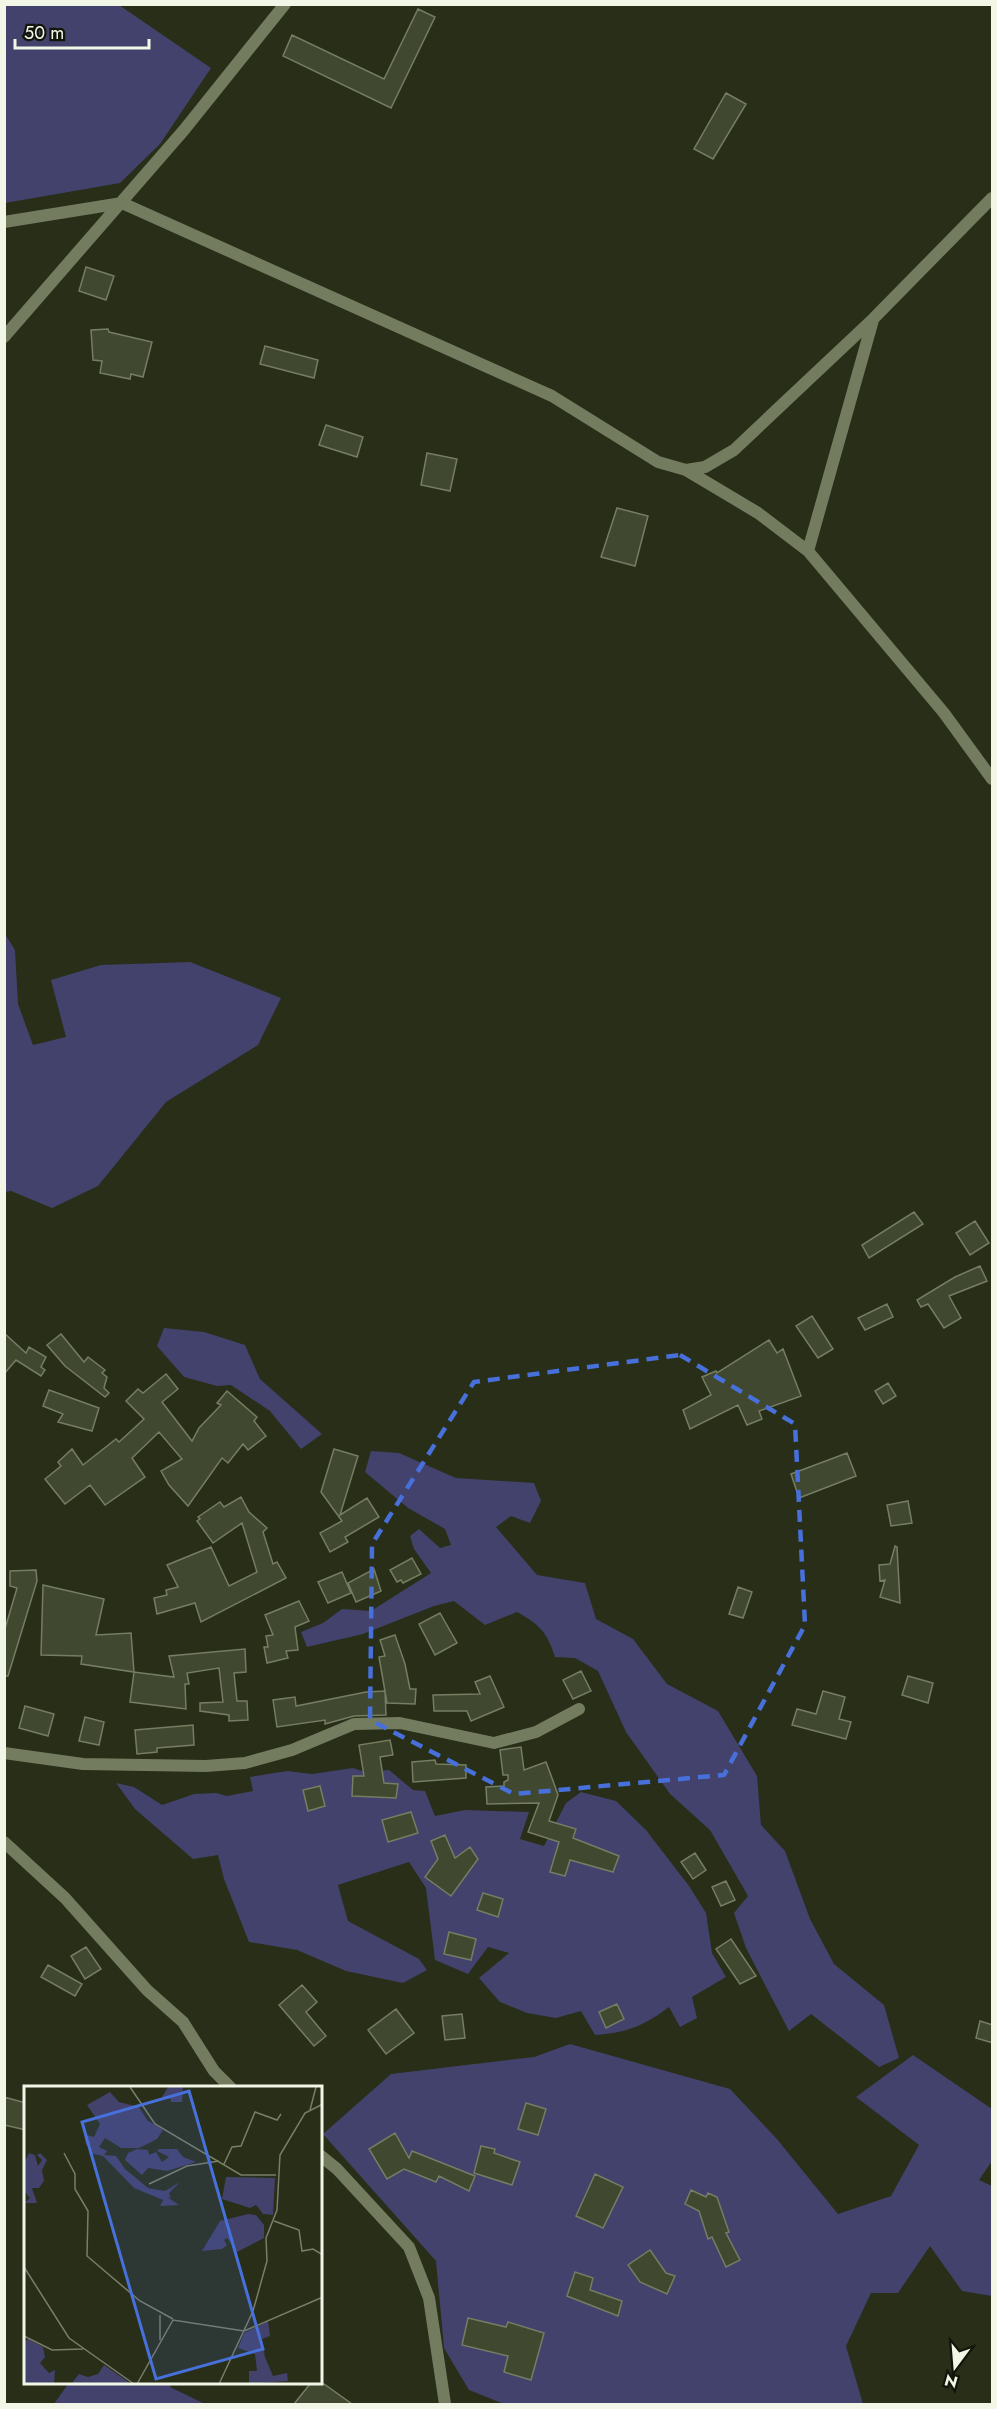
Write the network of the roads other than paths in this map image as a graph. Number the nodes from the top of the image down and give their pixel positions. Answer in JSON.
{"nodes":[{"id":1,"x":285,"y":4,"type":"edge"},
{"id":2,"x":993,"y":198,"type":"edge"},
{"id":3,"x":122,"y":203,"type":"junction"},
{"id":4,"x":4,"y":222,"type":"edge"},
{"id":5,"x":873,"y":319,"type":"junction"},
{"id":6,"x":4,"y":337,"type":"edge"},
{"id":7,"x":686,"y":470,"type":"junction"},
{"id":8,"x":808,"y":551,"type":"junction"},
{"id":9,"x":993,"y":779,"type":"edge"},
{"id":10,"x":579,"y":1710,"type":"dead end"},
{"id":11,"x":4,"y":1752,"type":"edge"},
{"id":12,"x":4,"y":1842,"type":"edge"},
{"id":13,"x":229,"y":2086,"type":"edge"},
{"id":14,"x":322,"y":2157,"type":"edge"},
{"id":15,"x":445,"y":2404,"type":"edge"}],
"edges":[{"from":1,"to":3,"type":"street"},
{"from":2,"to":5,"type":"street"},
{"from":3,"to":4,"type":"street"},
{"from":3,"to":6,"type":"street"},
{"from":3,"to":7,"type":"street"},
{"from":5,"to":7,"type":"street"},
{"from":5,"to":8,"type":"street"},
{"from":7,"to":8,"type":"street"},
{"from":8,"to":9,"type":"street"},
{"from":10,"to":11,"type":"street"},
{"from":12,"to":13,"type":"street"},
{"from":14,"to":15,"type":"street"}]}
